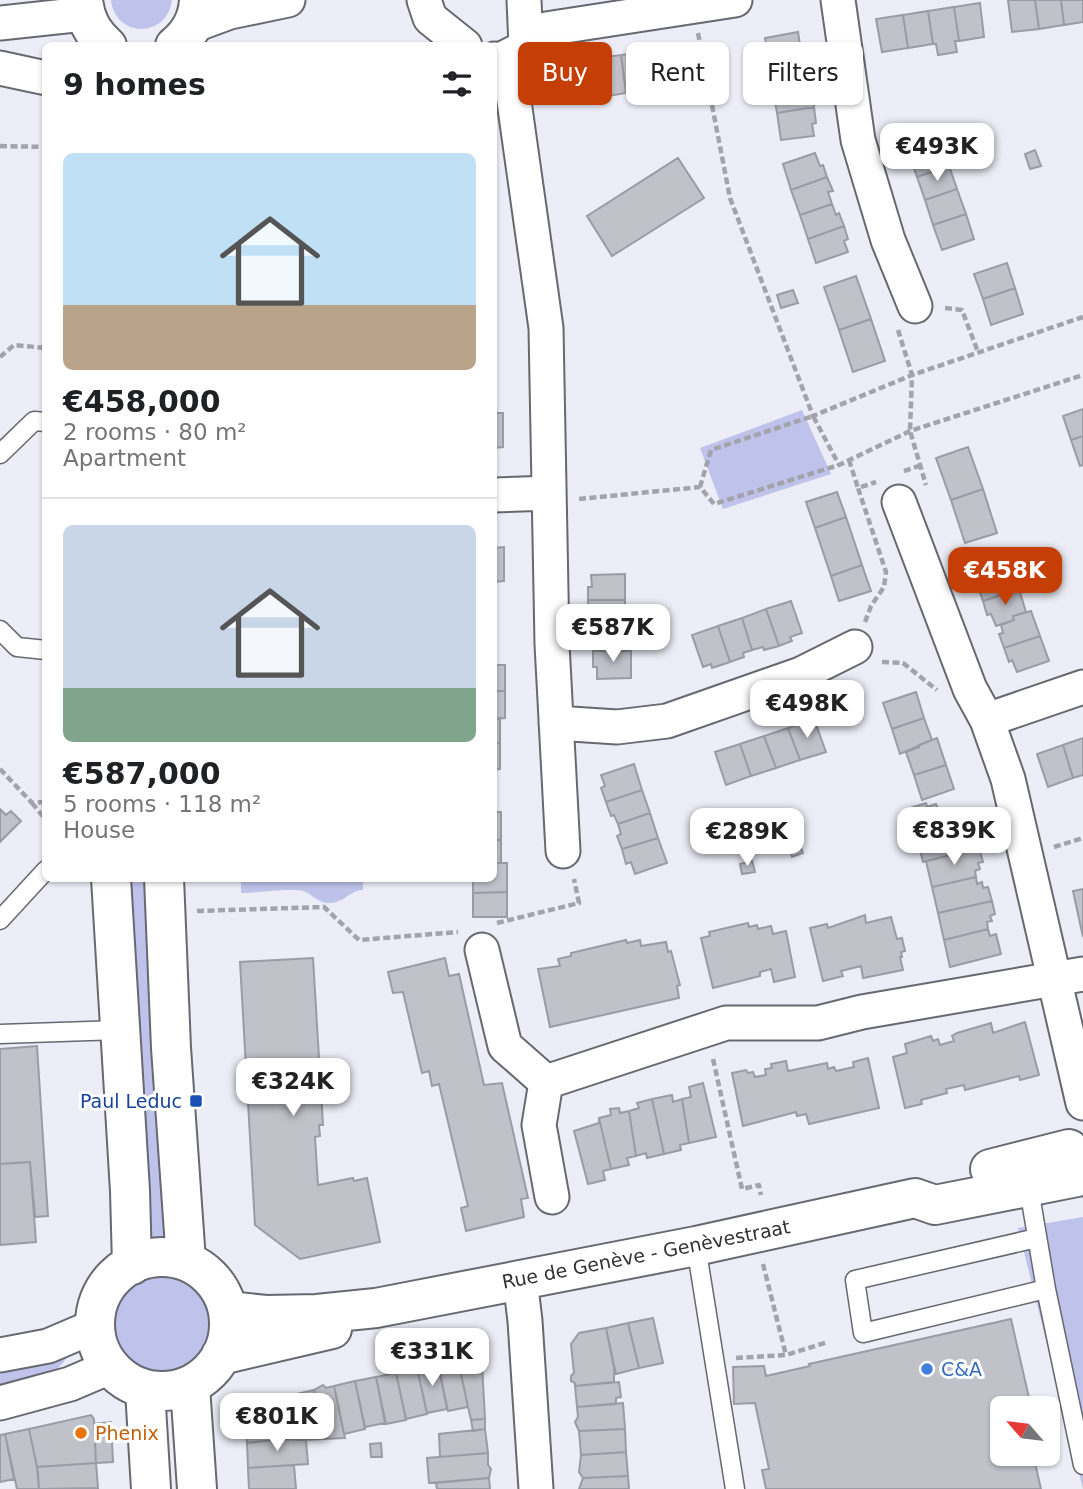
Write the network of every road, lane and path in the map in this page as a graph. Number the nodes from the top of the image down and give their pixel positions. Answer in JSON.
{"nodes":[{"id":1,"x":288,"y":0,"type":"edge"},
{"id":2,"x":424,"y":0,"type":"edge"},
{"id":3,"x":524,"y":0,"type":"edge"},
{"id":4,"x":735,"y":0,"type":"edge"},
{"id":5,"x":838,"y":0,"type":"edge"},
{"id":6,"x":692,"y":6,"type":"junction"},
{"id":7,"x":84,"y":7,"type":"edge"},
{"id":8,"x":0,"y":23,"type":"edge"},
{"id":9,"x":189,"y":24,"type":"edge"},
{"id":10,"x":103,"y":42,"type":"edge"},
{"id":11,"x":460,"y":42,"type":"edge"},
{"id":12,"x":526,"y":42,"type":"edge"},
{"id":13,"x":532,"y":42,"type":"edge"},
{"id":14,"x":518,"y":51,"type":"edge"},
{"id":15,"x":497,"y":60,"type":"edge"},
{"id":16,"x":518,"y":65,"type":"edge"},
{"id":17,"x":0,"y":68,"type":"edge"},
{"id":18,"x":42,"y":77,"type":"edge"},
{"id":19,"x":0,"y":146,"type":"edge"},
{"id":20,"x":42,"y":147,"type":"edge"},
{"id":21,"x":915,"y":306,"type":"junction"},
{"id":22,"x":1083,"y":317,"type":"edge"},
{"id":23,"x":42,"y":348,"type":"edge"},
{"id":24,"x":978,"y":352,"type":"junction"},
{"id":25,"x":0,"y":357,"type":"edge"},
{"id":26,"x":912,"y":375,"type":"junction"},
{"id":27,"x":1083,"y":375,"type":"edge"},
{"id":28,"x":813,"y":416,"type":"junction"},
{"id":29,"x":42,"y":422,"type":"edge"},
{"id":30,"x":911,"y":431,"type":"junction"},
{"id":31,"x":0,"y":454,"type":"edge"},
{"id":32,"x":849,"y":460,"type":"junction"},
{"id":33,"x":839,"y":465,"type":"junction"},
{"id":34,"x":700,"y":487,"type":"junction"},
{"id":35,"x":858,"y":488,"type":"dead end"},
{"id":36,"x":497,"y":495,"type":"edge"},
{"id":37,"x":549,"y":497,"type":"junction"},
{"id":38,"x":899,"y":502,"type":"joint"},
{"id":39,"x":886,"y":572,"type":"dead end"},
{"id":40,"x":0,"y":631,"type":"edge"},
{"id":41,"x":855,"y":647,"type":"junction"},
{"id":42,"x":42,"y":650,"type":"edge"},
{"id":43,"x":1083,"y":687,"type":"edge"},
{"id":44,"x":970,"y":689,"type":"junction"},
{"id":45,"x":987,"y":720,"type":"junction"},
{"id":46,"x":556,"y":723,"type":"junction"},
{"id":47,"x":0,"y":769,"type":"edge"},
{"id":48,"x":42,"y":802,"type":"edge"},
{"id":49,"x":33,"y":803,"type":"junction"},
{"id":50,"x":42,"y":815,"type":"edge"},
{"id":51,"x":563,"y":851,"type":"joint"},
{"id":52,"x":42,"y":874,"type":"edge"},
{"id":53,"x":111,"y":882,"type":"edge"},
{"id":54,"x":164,"y":896,"type":"edge"},
{"id":55,"x":0,"y":920,"type":"edge"},
{"id":56,"x":479,"y":935,"type":"junction"},
{"id":57,"x":1068,"y":977,"type":"edge"},
{"id":58,"x":119,"y":1030,"type":"junction"},
{"id":59,"x":706,"y":1030,"type":"junction"},
{"id":60,"x":0,"y":1034,"type":"edge"},
{"id":61,"x":546,"y":1082,"type":"junction"},
{"id":62,"x":1083,"y":1103,"type":"edge"},
{"id":63,"x":1078,"y":1160,"type":"edge"},
{"id":64,"x":1026,"y":1174,"type":"junction"},
{"id":65,"x":761,"y":1195,"type":"dead end"},
{"id":66,"x":552,"y":1197,"type":"dead end"},
{"id":67,"x":754,"y":1233,"type":"junction"},
{"id":68,"x":1037,"y":1238,"type":"junction"},
{"id":69,"x":696,"y":1246,"type":"junction"},
{"id":70,"x":186,"y":1261,"type":"junction"},
{"id":71,"x":132,"y":1265,"type":"junction"},
{"id":72,"x":520,"y":1279,"type":"junction"},
{"id":73,"x":1046,"y":1289,"type":"junction"},
{"id":74,"x":376,"y":1308,"type":"junction"},
{"id":75,"x":228,"y":1311,"type":"junction"},
{"id":76,"x":95,"y":1326,"type":"junction"},
{"id":77,"x":828,"y":1342,"type":"dead end"},
{"id":78,"x":0,"y":1355,"type":"edge"},
{"id":79,"x":221,"y":1355,"type":"junction"},
{"id":80,"x":786,"y":1355,"type":"junction"},
{"id":81,"x":733,"y":1358,"type":"dead end"},
{"id":82,"x":110,"y":1367,"type":"junction"},
{"id":83,"x":190,"y":1386,"type":"junction"},
{"id":84,"x":145,"y":1390,"type":"junction"},
{"id":85,"x":0,"y":1403,"type":"edge"},
{"id":86,"x":1083,"y":1465,"type":"edge"},
{"id":87,"x":151,"y":1489,"type":"edge"},
{"id":88,"x":197,"y":1489,"type":"edge"},
{"id":89,"x":536,"y":1489,"type":"edge"},
{"id":90,"x":735,"y":1489,"type":"edge"}],
"edges":[{"from":1,"to":9,"type":"street"},
{"from":2,"to":11,"type":"street"},
{"from":3,"to":12,"type":"street"},
{"from":4,"to":6,"type":"street"},
{"from":5,"to":21,"type":"street"},
{"from":6,"to":13,"type":"street"},
{"from":6,"to":28,"type":"path"},
{"from":7,"to":8,"type":"street"},
{"from":7,"to":10,"type":"street"},
{"from":14,"to":15,"type":"street"},
{"from":16,"to":37,"type":"street"},
{"from":17,"to":18,"type":"street"},
{"from":19,"to":20,"type":"path"},
{"from":21,"to":24,"type":"path"},
{"from":21,"to":26,"type":"path"},
{"from":22,"to":24,"type":"path"},
{"from":23,"to":25,"type":"path"},
{"from":24,"to":26,"type":"path"},
{"from":26,"to":28,"type":"path"},
{"from":26,"to":30,"type":"path"},
{"from":27,"to":30,"type":"path"},
{"from":28,"to":33,"type":"path"},
{"from":28,"to":34,"type":"path"},
{"from":29,"to":31,"type":"lane"},
{"from":30,"to":32,"type":"path"},
{"from":30,"to":38,"type":"path"},
{"from":32,"to":33,"type":"path"},
{"from":32,"to":35,"type":"path"},
{"from":33,"to":34,"type":"path"},
{"from":34,"to":37,"type":"path"},
{"from":36,"to":37,"type":"street"},
{"from":37,"to":46,"type":"street"},
{"from":38,"to":44,"type":"street"},
{"from":39,"to":41,"type":"path"},
{"from":40,"to":42,"type":"lane"},
{"from":41,"to":44,"type":"path"},
{"from":41,"to":46,"type":"street"},
{"from":43,"to":45,"type":"street"},
{"from":44,"to":45,"type":"street"},
{"from":45,"to":57,"type":"street"},
{"from":46,"to":51,"type":"street"},
{"from":47,"to":49,"type":"path"},
{"from":48,"to":49,"type":"path"},
{"from":49,"to":50,"type":"path"},
{"from":51,"to":56,"type":"path"},
{"from":52,"to":55,"type":"lane"},
{"from":53,"to":58,"type":"street"},
{"from":54,"to":56,"type":"path"},
{"from":54,"to":70,"type":"street"},
{"from":56,"to":61,"type":"street"},
{"from":57,"to":59,"type":"street"},
{"from":57,"to":62,"type":"street"},
{"from":58,"to":60,"type":"lane"},
{"from":58,"to":71,"type":"street"},
{"from":59,"to":61,"type":"street"},
{"from":59,"to":65,"type":"path"},
{"from":61,"to":66,"type":"street"},
{"from":63,"to":64,"type":"street","name":"Rue de Genève - Genèvestraat"},
{"from":64,"to":67,"type":"street","name":"Rue de Genève - Genèvestraat"},
{"from":64,"to":68,"type":"lane"},
{"from":67,"to":69,"type":"street","name":"Rue de Genève - Genèvestraat"},
{"from":67,"to":80,"type":"path"},
{"from":68,"to":73,"type":"lane"},
{"from":68,"to":73,"type":"lane"},
{"from":69,"to":72,"type":"street","name":"Rue de Genève - Genèvestraat"},
{"from":69,"to":90,"type":"lane"},
{"from":70,"to":71,"type":"street"},
{"from":70,"to":75,"type":"street"},
{"from":71,"to":76,"type":"street"},
{"from":72,"to":74,"type":"street","name":"Rue de Genève - Genèvestraat"},
{"from":72,"to":89,"type":"street"},
{"from":73,"to":86,"type":"lane"},
{"from":74,"to":75,"type":"street","name":"Rue de Genève - Genèvestraat"},
{"from":74,"to":79,"type":"street","name":"Rue de Genève - Genèvestraat"},
{"from":75,"to":79,"type":"street"},
{"from":76,"to":78,"type":"street"},
{"from":76,"to":82,"type":"street"},
{"from":77,"to":80,"type":"path"},
{"from":79,"to":83,"type":"street"},
{"from":80,"to":81,"type":"path"},
{"from":82,"to":84,"type":"street"},
{"from":82,"to":85,"type":"street"},
{"from":83,"to":84,"type":"street"},
{"from":83,"to":88,"type":"street"},
{"from":84,"to":87,"type":"street"}]}
